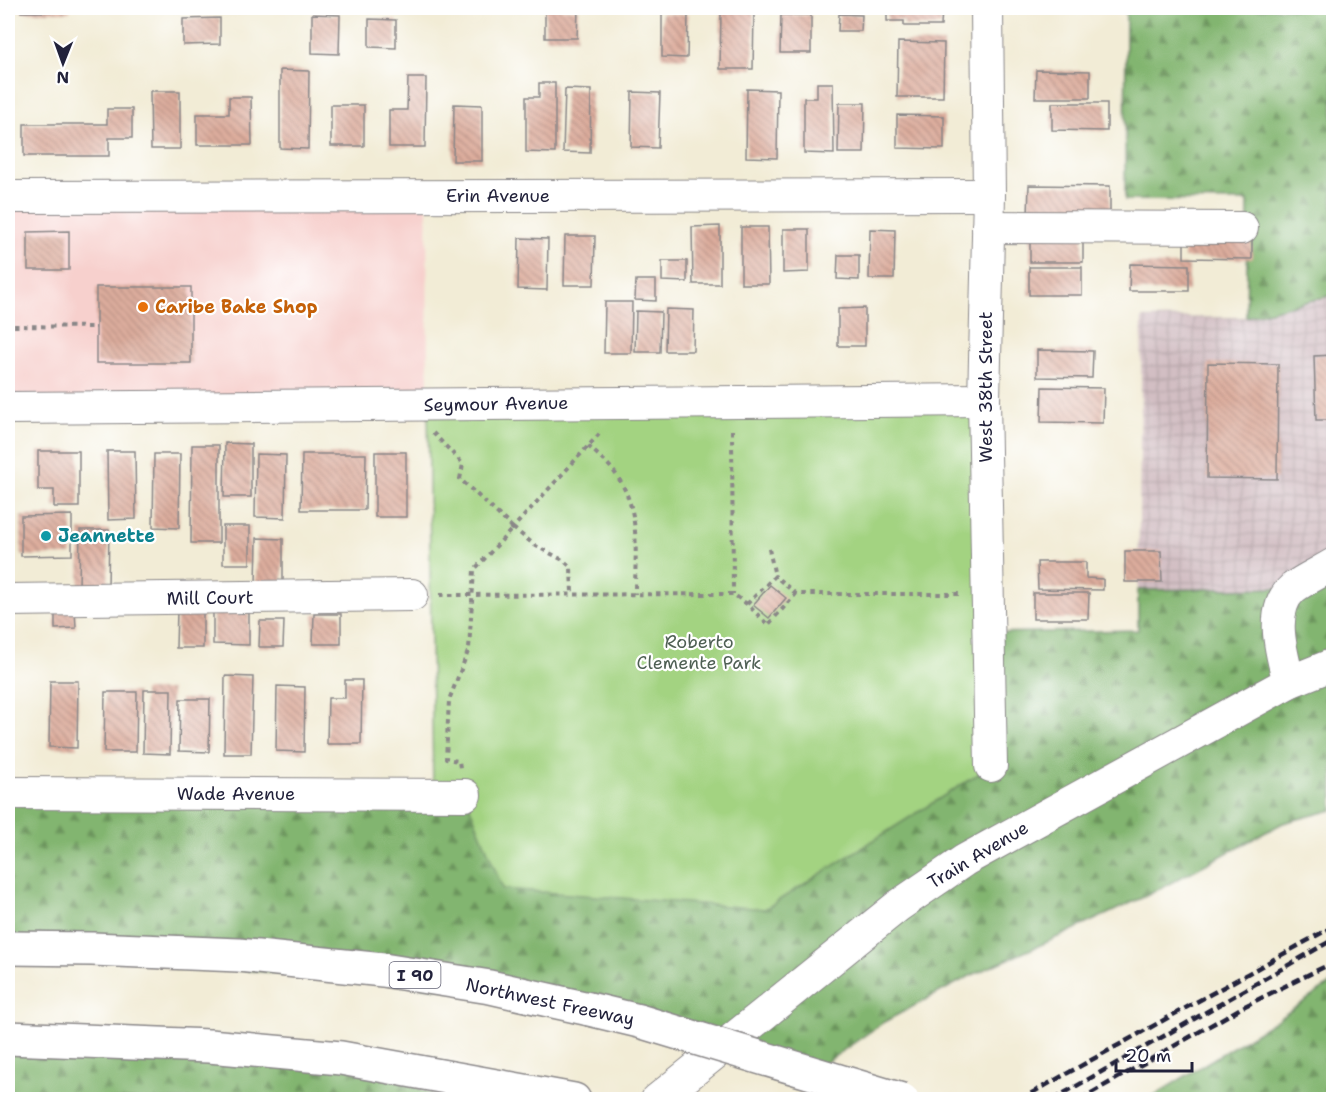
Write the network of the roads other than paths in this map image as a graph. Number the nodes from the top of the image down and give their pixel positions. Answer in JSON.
{"nodes":[{"id":1,"x":987,"y":8,"type":"edge"},
{"id":2,"x":989,"y":195,"type":"junction"},
{"id":3,"x":8,"y":197,"type":"edge"},
{"id":4,"x":988,"y":227,"type":"junction"},
{"id":5,"x":1242,"y":228,"type":"dead end"},
{"id":6,"x":984,"y":400,"type":"junction"},
{"id":7,"x":8,"y":408,"type":"edge"},
{"id":8,"x":1334,"y":564,"type":"edge"},
{"id":9,"x":412,"y":595,"type":"road end"},
{"id":10,"x":8,"y":600,"type":"edge"},
{"id":11,"x":1334,"y":664,"type":"edge"},
{"id":12,"x":1289,"y":682,"type":"junction"},
{"id":13,"x":991,"y":766,"type":"dead end"},
{"id":14,"x":8,"y":793,"type":"edge"},
{"id":15,"x":465,"y":795,"type":"road end"},
{"id":16,"x":8,"y":948,"type":"edge"},
{"id":17,"x":8,"y":1038,"type":"edge"},
{"id":18,"x":341,"y":1058,"type":"junction"},
{"id":19,"x":449,"y":1100,"type":"edge"},
{"id":20,"x":574,"y":1100,"type":"edge"},
{"id":21,"x":657,"y":1100,"type":"edge"},
{"id":22,"x":902,"y":1100,"type":"edge"}],
"edges":[{"from":1,"to":2,"type":"street","name":"West 38th Street"},
{"from":2,"to":3,"type":"street","name":"Erin Avenue"},
{"from":2,"to":4,"type":"street","name":"West 38th Street"},
{"from":4,"to":5,"type":"street"},
{"from":4,"to":6,"type":"street","name":"West 38th Street"},
{"from":6,"to":7,"type":"street","name":"Seymour Avenue"},
{"from":6,"to":13,"type":"street","name":"West 38th Street"},
{"from":8,"to":12,"type":"street"},
{"from":9,"to":10,"type":"street","name":"Mill Court"},
{"from":11,"to":12,"type":"street","name":"Train Avenue"},
{"from":12,"to":21,"type":"street","name":"Train Avenue"},
{"from":14,"to":15,"type":"street","name":"Wade Avenue"},
{"from":16,"to":22,"type":"highway","name":"Northwest Freeway","number":"I 90","bridge":true},
{"from":17,"to":18,"type":"highway"},
{"from":18,"to":19,"type":"highway"},
{"from":18,"to":20,"type":"highway"}]}
